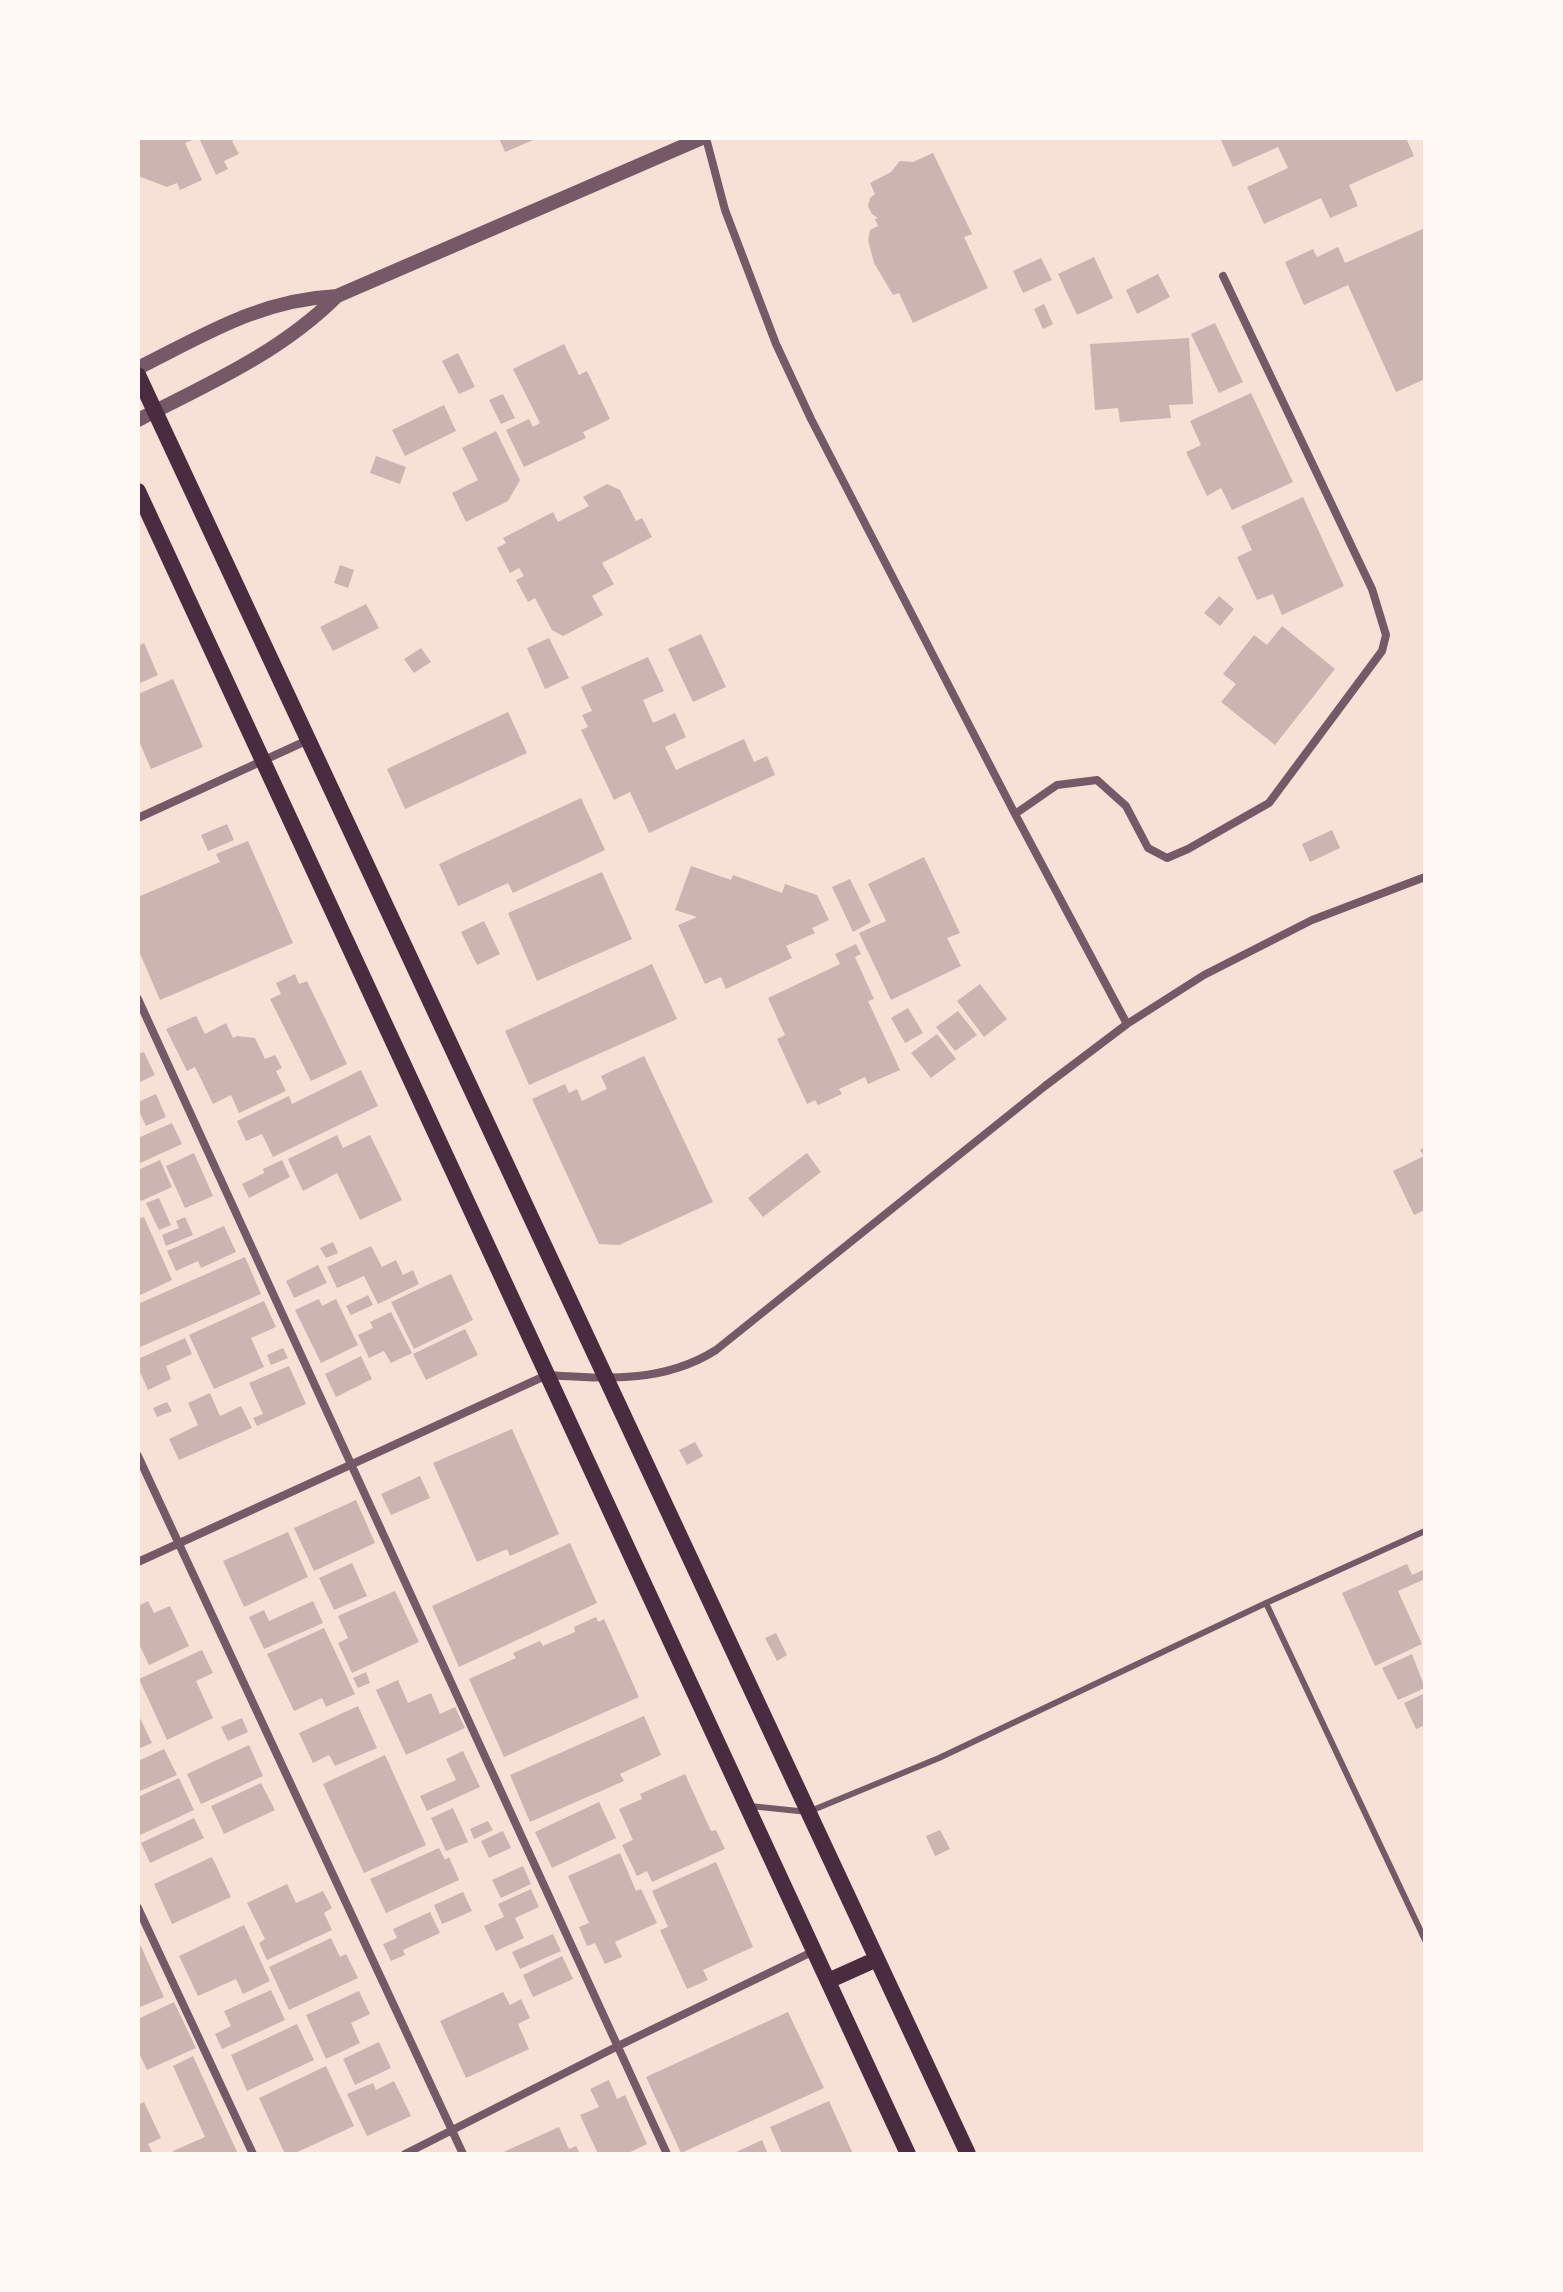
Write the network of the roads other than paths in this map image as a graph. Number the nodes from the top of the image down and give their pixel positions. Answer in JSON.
{"nodes":[{"id":1,"x":704,"y":138,"type":"edge"},
{"id":2,"x":1223,"y":276,"type":"dead end"},
{"id":3,"x":337,"y":296,"type":"junction"},
{"id":4,"x":138,"y":368,"type":"edge"},
{"id":5,"x":138,"y":375,"type":"edge"},
{"id":6,"x":155,"y":411,"type":"junction"},
{"id":7,"x":138,"y":420,"type":"edge"},
{"id":8,"x":138,"y":491,"type":"edge"},
{"id":9,"x":308,"y":740,"type":"junction"},
{"id":10,"x":263,"y":760,"type":"junction"},
{"id":11,"x":1015,"y":814,"type":"junction"},
{"id":12,"x":138,"y":818,"type":"edge"},
{"id":13,"x":1425,"y":877,"type":"edge"},
{"id":14,"x":138,"y":999,"type":"edge"},
{"id":15,"x":1127,"y":1024,"type":"junction"},
{"id":16,"x":547,"y":1375,"type":"junction"},
{"id":17,"x":606,"y":1379,"type":"junction"},
{"id":18,"x":138,"y":1456,"type":"edge"},
{"id":19,"x":352,"y":1465,"type":"junction"},
{"id":20,"x":1425,"y":1531,"type":"edge"},
{"id":21,"x":178,"y":1544,"type":"junction"},
{"id":22,"x":138,"y":1562,"type":"edge"},
{"id":23,"x":1266,"y":1603,"type":"junction"},
{"id":24,"x":747,"y":1805,"type":"junction"},
{"id":25,"x":808,"y":1812,"type":"junction"},
{"id":26,"x":138,"y":1908,"type":"edge"},
{"id":27,"x":1425,"y":1940,"type":"edge"},
{"id":28,"x":814,"y":1951,"type":"junction"},
{"id":29,"x":877,"y":1959,"type":"junction"},
{"id":30,"x":828,"y":1981,"type":"junction"},
{"id":31,"x":618,"y":2046,"type":"junction"},
{"id":32,"x":453,"y":2132,"type":"junction"},
{"id":33,"x":253,"y":2154,"type":"edge"},
{"id":34,"x":405,"y":2154,"type":"edge"},
{"id":35,"x":463,"y":2154,"type":"edge"},
{"id":36,"x":667,"y":2154,"type":"edge"},
{"id":37,"x":908,"y":2154,"type":"edge"},
{"id":38,"x":968,"y":2154,"type":"edge"}],
"edges":[{"from":1,"to":3,"type":"street"},
{"from":1,"to":11,"type":"street"},
{"from":2,"to":11,"type":"street"},
{"from":3,"to":4,"type":"street"},
{"from":3,"to":6,"type":"street"},
{"from":5,"to":6,"type":"main road"},
{"from":6,"to":7,"type":"street"},
{"from":6,"to":9,"type":"main road"},
{"from":8,"to":10,"type":"main road"},
{"from":9,"to":10,"type":"street"},
{"from":9,"to":17,"type":"main road"},
{"from":10,"to":12,"type":"street"},
{"from":10,"to":16,"type":"main road"},
{"from":11,"to":15,"type":"street"},
{"from":13,"to":15,"type":"street"},
{"from":14,"to":19,"type":"street"},
{"from":15,"to":17,"type":"street"},
{"from":16,"to":17,"type":"street"},
{"from":16,"to":19,"type":"street"},
{"from":16,"to":24,"type":"main road"},
{"from":17,"to":25,"type":"main road"},
{"from":18,"to":21,"type":"street"},
{"from":19,"to":21,"type":"street"},
{"from":19,"to":31,"type":"street"},
{"from":20,"to":23,"type":"lane"},
{"from":21,"to":22,"type":"street"},
{"from":21,"to":32,"type":"street"},
{"from":23,"to":25,"type":"lane"},
{"from":23,"to":27,"type":"lane"},
{"from":24,"to":25,"type":"lane"},
{"from":24,"to":28,"type":"main road"},
{"from":25,"to":29,"type":"main road"},
{"from":26,"to":33,"type":"street"},
{"from":28,"to":30,"type":"main road"},
{"from":28,"to":31,"type":"street"},
{"from":29,"to":30,"type":"main road"},
{"from":29,"to":38,"type":"main road"},
{"from":30,"to":37,"type":"main road"},
{"from":31,"to":32,"type":"street"},
{"from":31,"to":36,"type":"street"},
{"from":32,"to":34,"type":"street"},
{"from":32,"to":35,"type":"street"}]}
